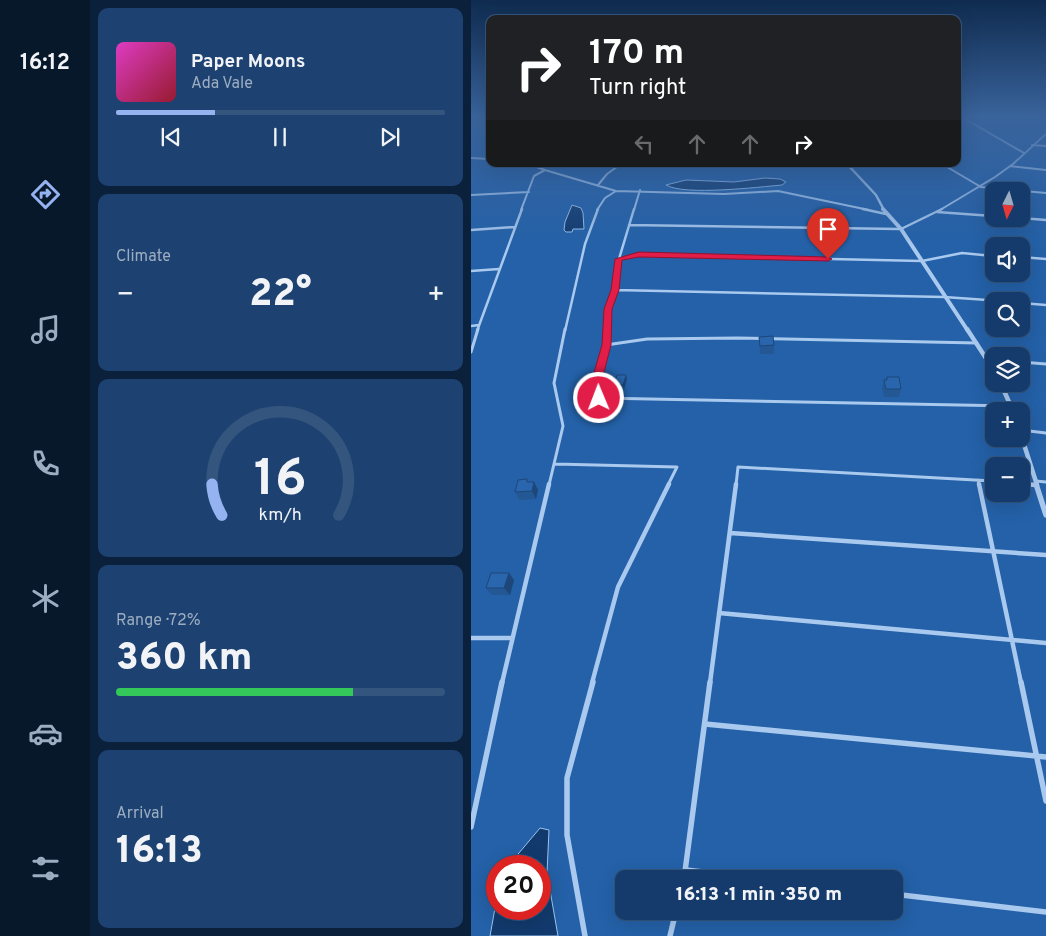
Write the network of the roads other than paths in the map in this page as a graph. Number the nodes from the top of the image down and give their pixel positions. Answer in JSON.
{"nodes":[{"id":1,"x":1017,"y":160,"type":"edge"},
{"id":2,"x":1011,"y":166,"type":"junction"},
{"id":3,"x":538,"y":167,"type":"edge"},
{"id":4,"x":617,"y":167,"type":"edge"},
{"id":5,"x":850,"y":167,"type":"edge"},
{"id":6,"x":947,"y":167,"type":"edge"},
{"id":7,"x":545,"y":170,"type":"junction"},
{"id":8,"x":1046,"y":170,"type":"edge"},
{"id":9,"x":598,"y":185,"type":"junction"},
{"id":10,"x":981,"y":187,"type":"junction"},
{"id":11,"x":640,"y":190,"type":"junction"},
{"id":12,"x":616,"y":191,"type":"junction"},
{"id":13,"x":529,"y":192,"type":"junction"},
{"id":14,"x":1046,"y":193,"type":"edge"},
{"id":15,"x":471,"y":195,"type":"edge"},
{"id":16,"x":937,"y":212,"type":"junction"},
{"id":17,"x":886,"y":214,"type":"junction"},
{"id":18,"x":985,"y":215,"type":"edge"},
{"id":19,"x":1030,"y":219,"type":"edge"},
{"id":20,"x":1046,"y":220,"type":"edge"},
{"id":21,"x":629,"y":225,"type":"junction"},
{"id":22,"x":515,"y":227,"type":"junction"},
{"id":23,"x":900,"y":229,"type":"junction"},
{"id":24,"x":471,"y":230,"type":"edge"},
{"id":25,"x":985,"y":256,"type":"edge"},
{"id":26,"x":1030,"y":258,"type":"edge"},
{"id":27,"x":619,"y":259,"type":"junction"},
{"id":28,"x":1046,"y":259,"type":"edge"},
{"id":29,"x":922,"y":261,"type":"junction"},
{"id":30,"x":499,"y":269,"type":"junction"},
{"id":31,"x":471,"y":271,"type":"edge"},
{"id":32,"x":615,"y":290,"type":"junction"},
{"id":33,"x":944,"y":297,"type":"junction"},
{"id":34,"x":985,"y":300,"type":"edge"},
{"id":35,"x":1030,"y":304,"type":"edge"},
{"id":36,"x":1046,"y":305,"type":"edge"},
{"id":37,"x":479,"y":325,"type":"junction"},
{"id":38,"x":471,"y":326,"type":"edge"},
{"id":39,"x":977,"y":343,"type":"junction"},
{"id":40,"x":606,"y":345,"type":"junction"},
{"id":41,"x":471,"y":352,"type":"edge"},
{"id":42,"x":985,"y":353,"type":"edge"},
{"id":43,"x":1030,"y":363,"type":"edge"},
{"id":44,"x":1046,"y":364,"type":"edge"},
{"id":45,"x":985,"y":405,"type":"edge"},
{"id":46,"x":1030,"y":431,"type":"edge"},
{"id":47,"x":1046,"y":433,"type":"edge"},
{"id":48,"x":1025,"y":447,"type":"edge"},
{"id":49,"x":555,"y":464,"type":"junction"},
{"id":50,"x":978,"y":480,"type":"junction"},
{"id":51,"x":985,"y":480,"type":"edge"},
{"id":52,"x":1046,"y":482,"type":"edge"},
{"id":53,"x":1030,"y":483,"type":"edge"},
{"id":54,"x":1037,"y":483,"type":"junction"},
{"id":55,"x":1046,"y":515,"type":"edge"},
{"id":56,"x":730,"y":533,"type":"junction"},
{"id":57,"x":993,"y":551,"type":"junction"},
{"id":58,"x":1046,"y":555,"type":"edge"},
{"id":59,"x":719,"y":613,"type":"junction"},
{"id":60,"x":471,"y":638,"type":"edge"},
{"id":61,"x":511,"y":638,"type":"junction"},
{"id":62,"x":1012,"y":640,"type":"junction"},
{"id":63,"x":1046,"y":643,"type":"edge"},
{"id":64,"x":705,"y":724,"type":"junction"},
{"id":65,"x":1036,"y":756,"type":"junction"},
{"id":66,"x":1046,"y":757,"type":"edge"},
{"id":67,"x":1046,"y":801,"type":"edge"},
{"id":68,"x":471,"y":827,"type":"edge"},
{"id":69,"x":686,"y":870,"type":"edge"},
{"id":70,"x":903,"y":895,"type":"edge"},
{"id":71,"x":1046,"y":912,"type":"edge"},
{"id":72,"x":674,"y":920,"type":"edge"},
{"id":73,"x":585,"y":936,"type":"edge"},
{"id":74,"x":670,"y":936,"type":"edge"}],
"edges":[{"from":1,"to":2,"type":"lane"},
{"from":2,"to":8,"type":"lane"},
{"from":2,"to":10,"type":"lane"},
{"from":3,"to":7,"type":"lane"},
{"from":4,"to":9,"type":"lane"},
{"from":5,"to":17,"type":"street"},
{"from":6,"to":10,"type":"lane"},
{"from":7,"to":9,"type":"lane"},
{"from":7,"to":13,"type":"lane"},
{"from":9,"to":12,"type":"lane"},
{"from":10,"to":14,"type":"lane"},
{"from":10,"to":16,"type":"lane"},
{"from":11,"to":12,"type":"lane"},
{"from":11,"to":17,"type":"lane"},
{"from":11,"to":21,"type":"lane"},
{"from":12,"to":49,"type":"lane"},
{"from":13,"to":15,"type":"lane"},
{"from":13,"to":22,"type":"lane"},
{"from":16,"to":18,"type":"lane"},
{"from":16,"to":23,"type":"lane"},
{"from":17,"to":23,"type":"street"},
{"from":19,"to":20,"type":"lane"},
{"from":21,"to":23,"type":"lane"},
{"from":21,"to":27,"type":"lane"},
{"from":22,"to":24,"type":"lane"},
{"from":22,"to":30,"type":"lane"},
{"from":23,"to":29,"type":"street"},
{"from":25,"to":29,"type":"lane"},
{"from":26,"to":28,"type":"lane"},
{"from":27,"to":29,"type":"lane"},
{"from":27,"to":32,"type":"lane"},
{"from":29,"to":33,"type":"street"},
{"from":30,"to":31,"type":"lane"},
{"from":30,"to":37,"type":"lane"},
{"from":32,"to":33,"type":"lane"},
{"from":32,"to":40,"type":"lane"},
{"from":33,"to":34,"type":"lane"},
{"from":33,"to":39,"type":"street"},
{"from":35,"to":36,"type":"lane"},
{"from":37,"to":38,"type":"lane"},
{"from":37,"to":41,"type":"lane"},
{"from":39,"to":40,"type":"lane"},
{"from":39,"to":42,"type":"street"},
{"from":40,"to":45,"type":"lane"},
{"from":43,"to":44,"type":"lane"},
{"from":46,"to":47,"type":"lane"},
{"from":48,"to":54,"type":"street"},
{"from":49,"to":61,"type":"lane"},
{"from":49,"to":73,"type":"lane"},
{"from":50,"to":51,"type":"lane"},
{"from":50,"to":56,"type":"lane"},
{"from":50,"to":57,"type":"lane"},
{"from":52,"to":54,"type":"lane"},
{"from":53,"to":54,"type":"lane"},
{"from":54,"to":55,"type":"street"},
{"from":56,"to":57,"type":"lane"},
{"from":56,"to":59,"type":"lane"},
{"from":57,"to":58,"type":"lane"},
{"from":57,"to":62,"type":"lane"},
{"from":59,"to":62,"type":"lane"},
{"from":59,"to":64,"type":"lane"},
{"from":60,"to":61,"type":"lane"},
{"from":61,"to":68,"type":"lane"},
{"from":62,"to":63,"type":"lane"},
{"from":62,"to":65,"type":"lane"},
{"from":64,"to":65,"type":"lane"},
{"from":64,"to":69,"type":"lane"},
{"from":65,"to":66,"type":"lane"},
{"from":65,"to":67,"type":"lane"},
{"from":70,"to":71,"type":"lane"},
{"from":72,"to":74,"type":"lane"}]}
